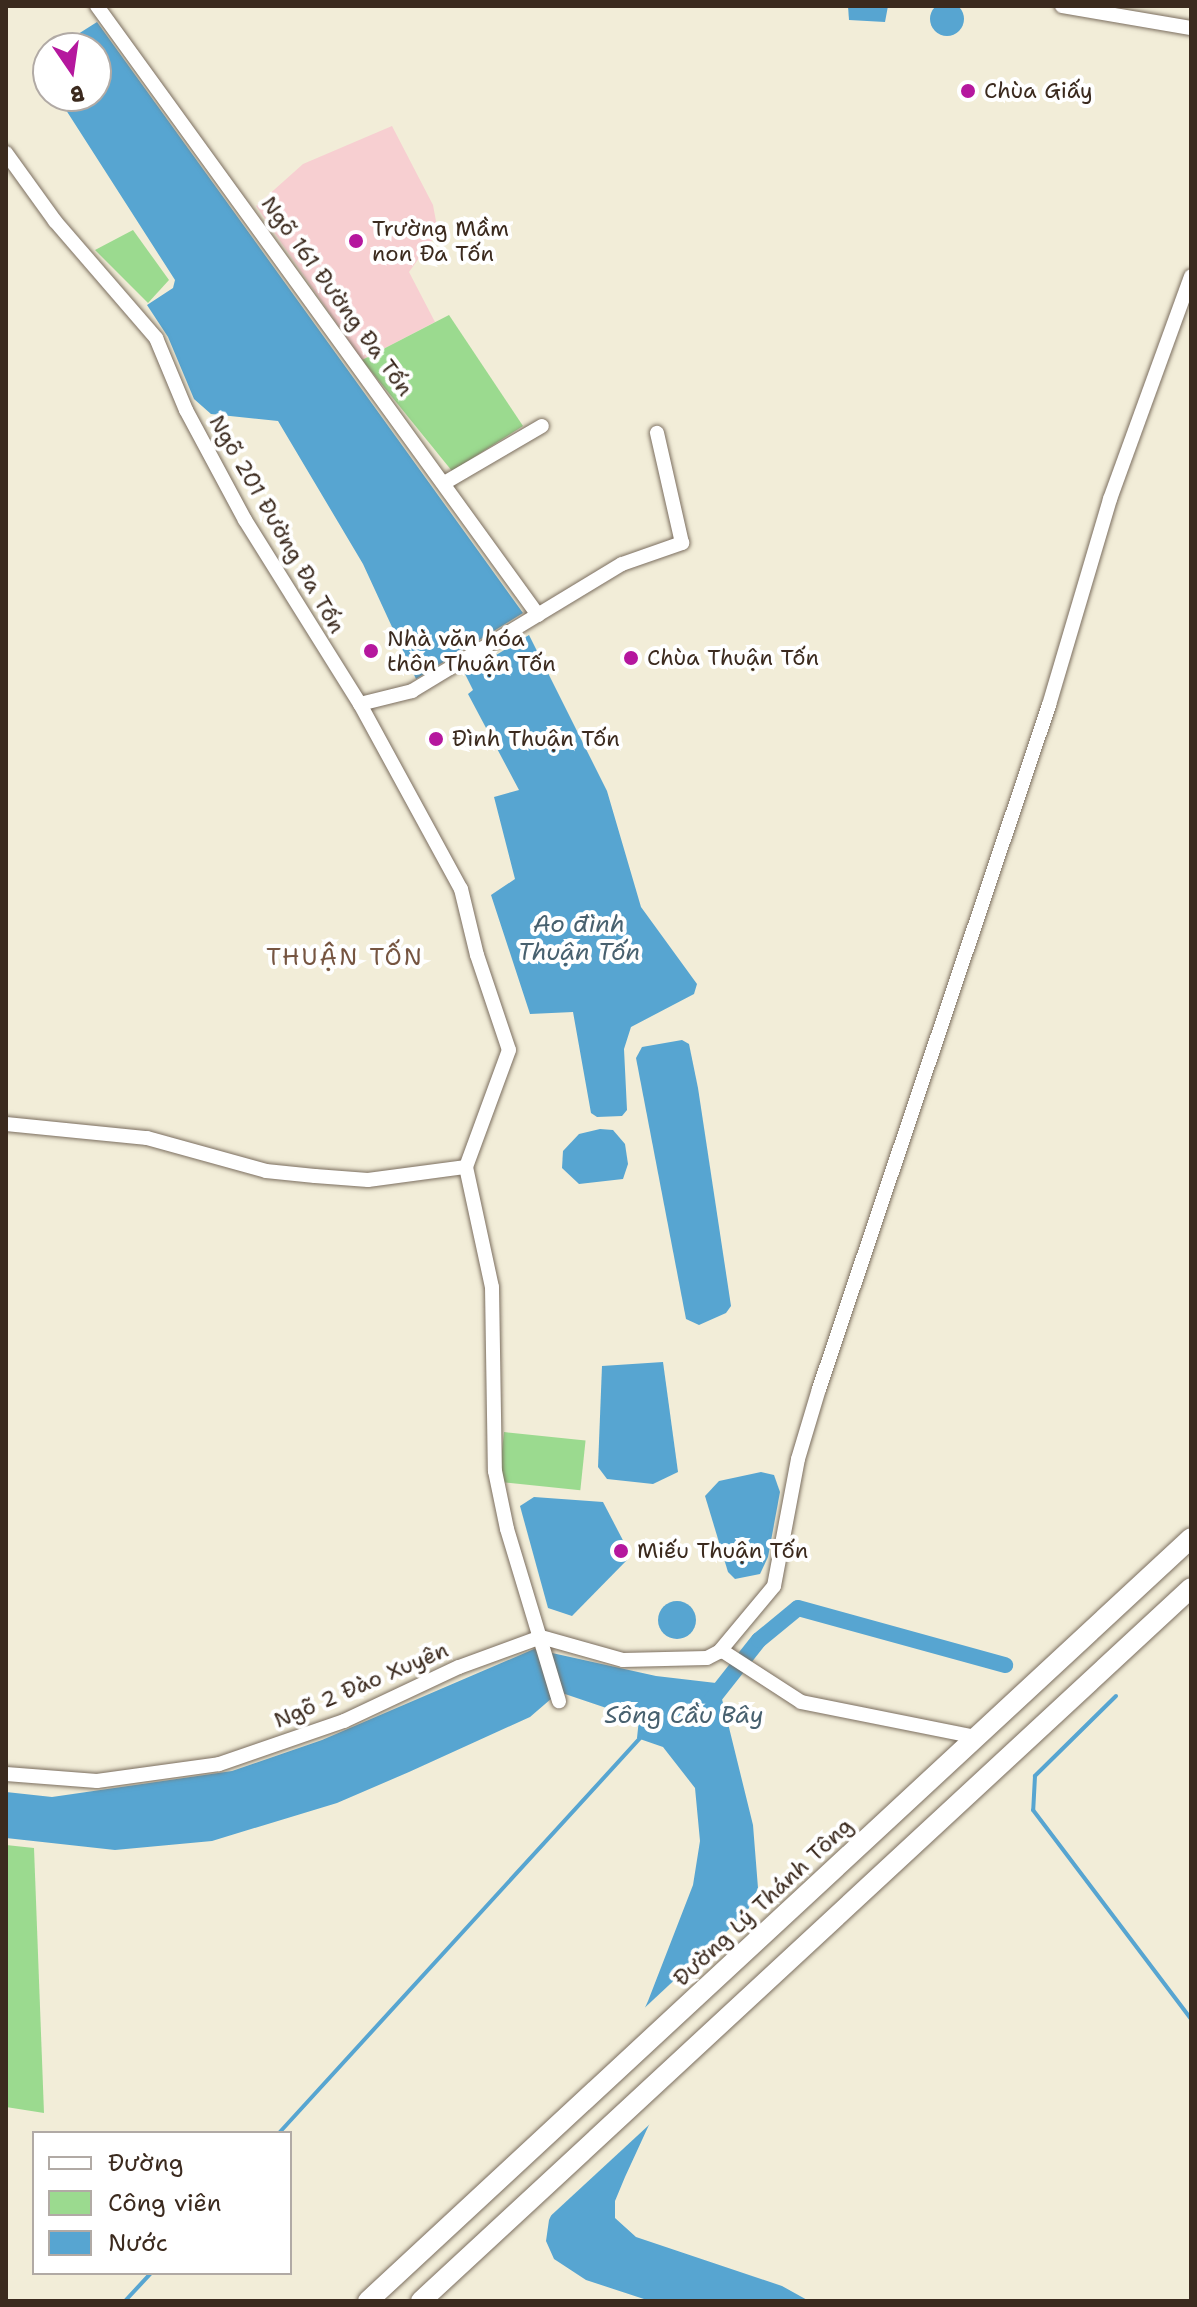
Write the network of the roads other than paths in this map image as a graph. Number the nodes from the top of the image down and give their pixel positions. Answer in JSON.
{"nodes":[{"id":1,"x":97,"y":6,"type":"edge"},
{"id":2,"x":1062,"y":6,"type":"edge"},
{"id":3,"x":1191,"y":28,"type":"edge"},
{"id":4,"x":6,"y":153,"type":"edge"},
{"id":5,"x":1191,"y":276,"type":"edge"},
{"id":6,"x":542,"y":426,"type":"dead end"},
{"id":7,"x":657,"y":433,"type":"dead end"},
{"id":8,"x":446,"y":482,"type":"junction"},
{"id":9,"x":538,"y":615,"type":"junction"},
{"id":10,"x":360,"y":704,"type":"junction"},
{"id":11,"x":6,"y":1124,"type":"edge"},
{"id":12,"x":466,"y":1167,"type":"junction"},
{"id":13,"x":1191,"y":1538,"type":"edge"},
{"id":14,"x":1191,"y":1588,"type":"edge"},
{"id":15,"x":541,"y":1641,"type":"junction"},
{"id":16,"x":726,"y":1653,"type":"junction"},
{"id":17,"x":559,"y":1701,"type":"dead end"},
{"id":18,"x":1008,"y":1708,"type":"junction"},
{"id":19,"x":1032,"y":1735,"type":"junction"},
{"id":20,"x":976,"y":1737,"type":"junction"},
{"id":21,"x":6,"y":1774,"type":"edge"},
{"id":22,"x":368,"y":2301,"type":"edge"},
{"id":23,"x":421,"y":2301,"type":"edge"}],
"edges":[{"from":1,"to":8,"type":"street","name":"Ngõ 161 Đường Đa Tốn"},
{"from":2,"to":3,"type":"street"},
{"from":4,"to":10,"type":"street","name":"Ngõ 201 Đường Đa Tốn"},
{"from":5,"to":16,"type":"street"},
{"from":6,"to":8,"type":"street"},
{"from":7,"to":9,"type":"street"},
{"from":8,"to":9,"type":"street","name":"Ngõ 161 Đường Đa Tốn"},
{"from":9,"to":10,"type":"street"},
{"from":10,"to":12,"type":"street","name":"Ngõ 201 Đường Đa Tốn"},
{"from":11,"to":12,"type":"street"},
{"from":12,"to":15,"type":"street"},
{"from":13,"to":18,"type":"main road","name":"Đường Lý Thánh Tông"},
{"from":14,"to":19,"type":"main road"},
{"from":15,"to":16,"type":"street"},
{"from":15,"to":17,"type":"street"},
{"from":15,"to":21,"type":"street","name":"Ngõ 2 Đào Xuyên"},
{"from":16,"to":20,"type":"street"},
{"from":18,"to":19,"type":"main road"},
{"from":18,"to":20,"type":"main road","name":"Đường Lý Thánh Tông"},
{"from":19,"to":23,"type":"main road"},
{"from":20,"to":22,"type":"main road","name":"Đường Lý Thánh Tông"}]}
